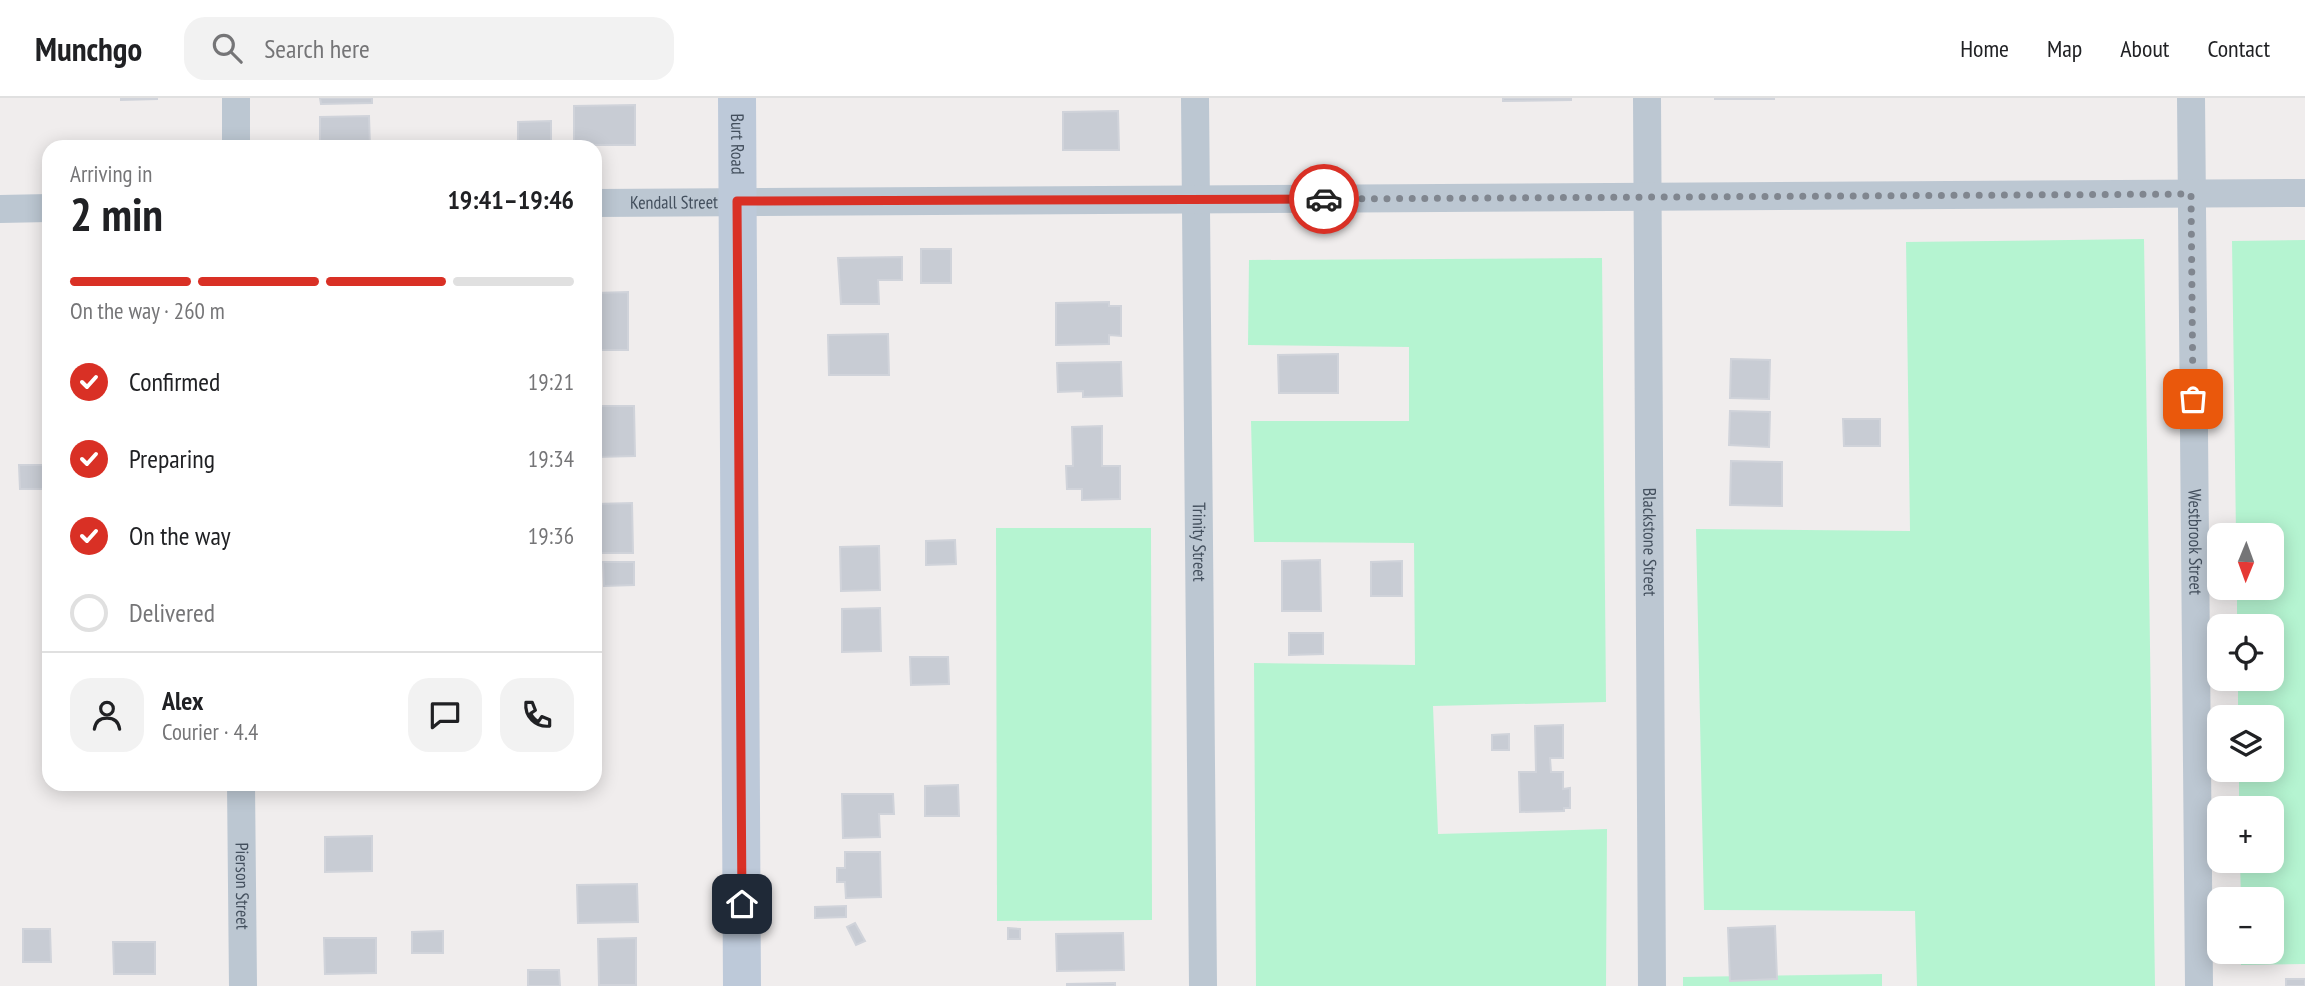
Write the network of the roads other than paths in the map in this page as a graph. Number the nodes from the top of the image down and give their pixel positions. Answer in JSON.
{"nodes":[{"id":1,"x":236,"y":98,"type":"edge"},
{"id":2,"x":737,"y":98,"type":"edge"},
{"id":3,"x":1195,"y":98,"type":"edge"},
{"id":4,"x":1647,"y":98,"type":"edge"},
{"id":5,"x":2191,"y":98,"type":"edge"},
{"id":6,"x":236,"y":140,"type":"edge"},
{"id":7,"x":2305,"y":193,"type":"edge"},
{"id":8,"x":2191,"y":194,"type":"junction"},
{"id":9,"x":1647,"y":196,"type":"junction"},
{"id":10,"x":737,"y":201,"type":"junction"},
{"id":11,"x":1196,"y":201,"type":"junction"},
{"id":12,"x":602,"y":203,"type":"edge"},
{"id":13,"x":42,"y":208,"type":"edge"},
{"id":14,"x":0,"y":209,"type":"edge"},
{"id":15,"x":241,"y":791,"type":"edge"},
{"id":16,"x":243,"y":986,"type":"edge"},
{"id":17,"x":742,"y":986,"type":"edge"},
{"id":18,"x":1203,"y":986,"type":"edge"},
{"id":19,"x":1651,"y":986,"type":"edge"},
{"id":20,"x":2199,"y":986,"type":"edge"}],
"edges":[{"from":1,"to":6,"type":"street"},
{"from":2,"to":10,"type":"street","name":"Burt Road"},
{"from":3,"to":11,"type":"street","name":"Trinity Street"},
{"from":4,"to":9,"type":"street","name":"Blackstone Street"},
{"from":5,"to":8,"type":"street","name":"Westbrook Street"},
{"from":7,"to":8,"type":"street","name":"Kendall Street"},
{"from":8,"to":9,"type":"street","name":"Kendall Street"},
{"from":8,"to":20,"type":"street","name":"Westbrook Street"},
{"from":9,"to":11,"type":"street","name":"Kendall Street"},
{"from":9,"to":19,"type":"street","name":"Blackstone Street"},
{"from":10,"to":11,"type":"street","name":"Kendall Street"},
{"from":10,"to":12,"type":"street","name":"Kendall Street"},
{"from":10,"to":17,"type":"street","name":"Burt Road"},
{"from":11,"to":18,"type":"street","name":"Trinity Street"},
{"from":13,"to":14,"type":"street"},
{"from":15,"to":16,"type":"street","name":"Pierson Street"}]}
